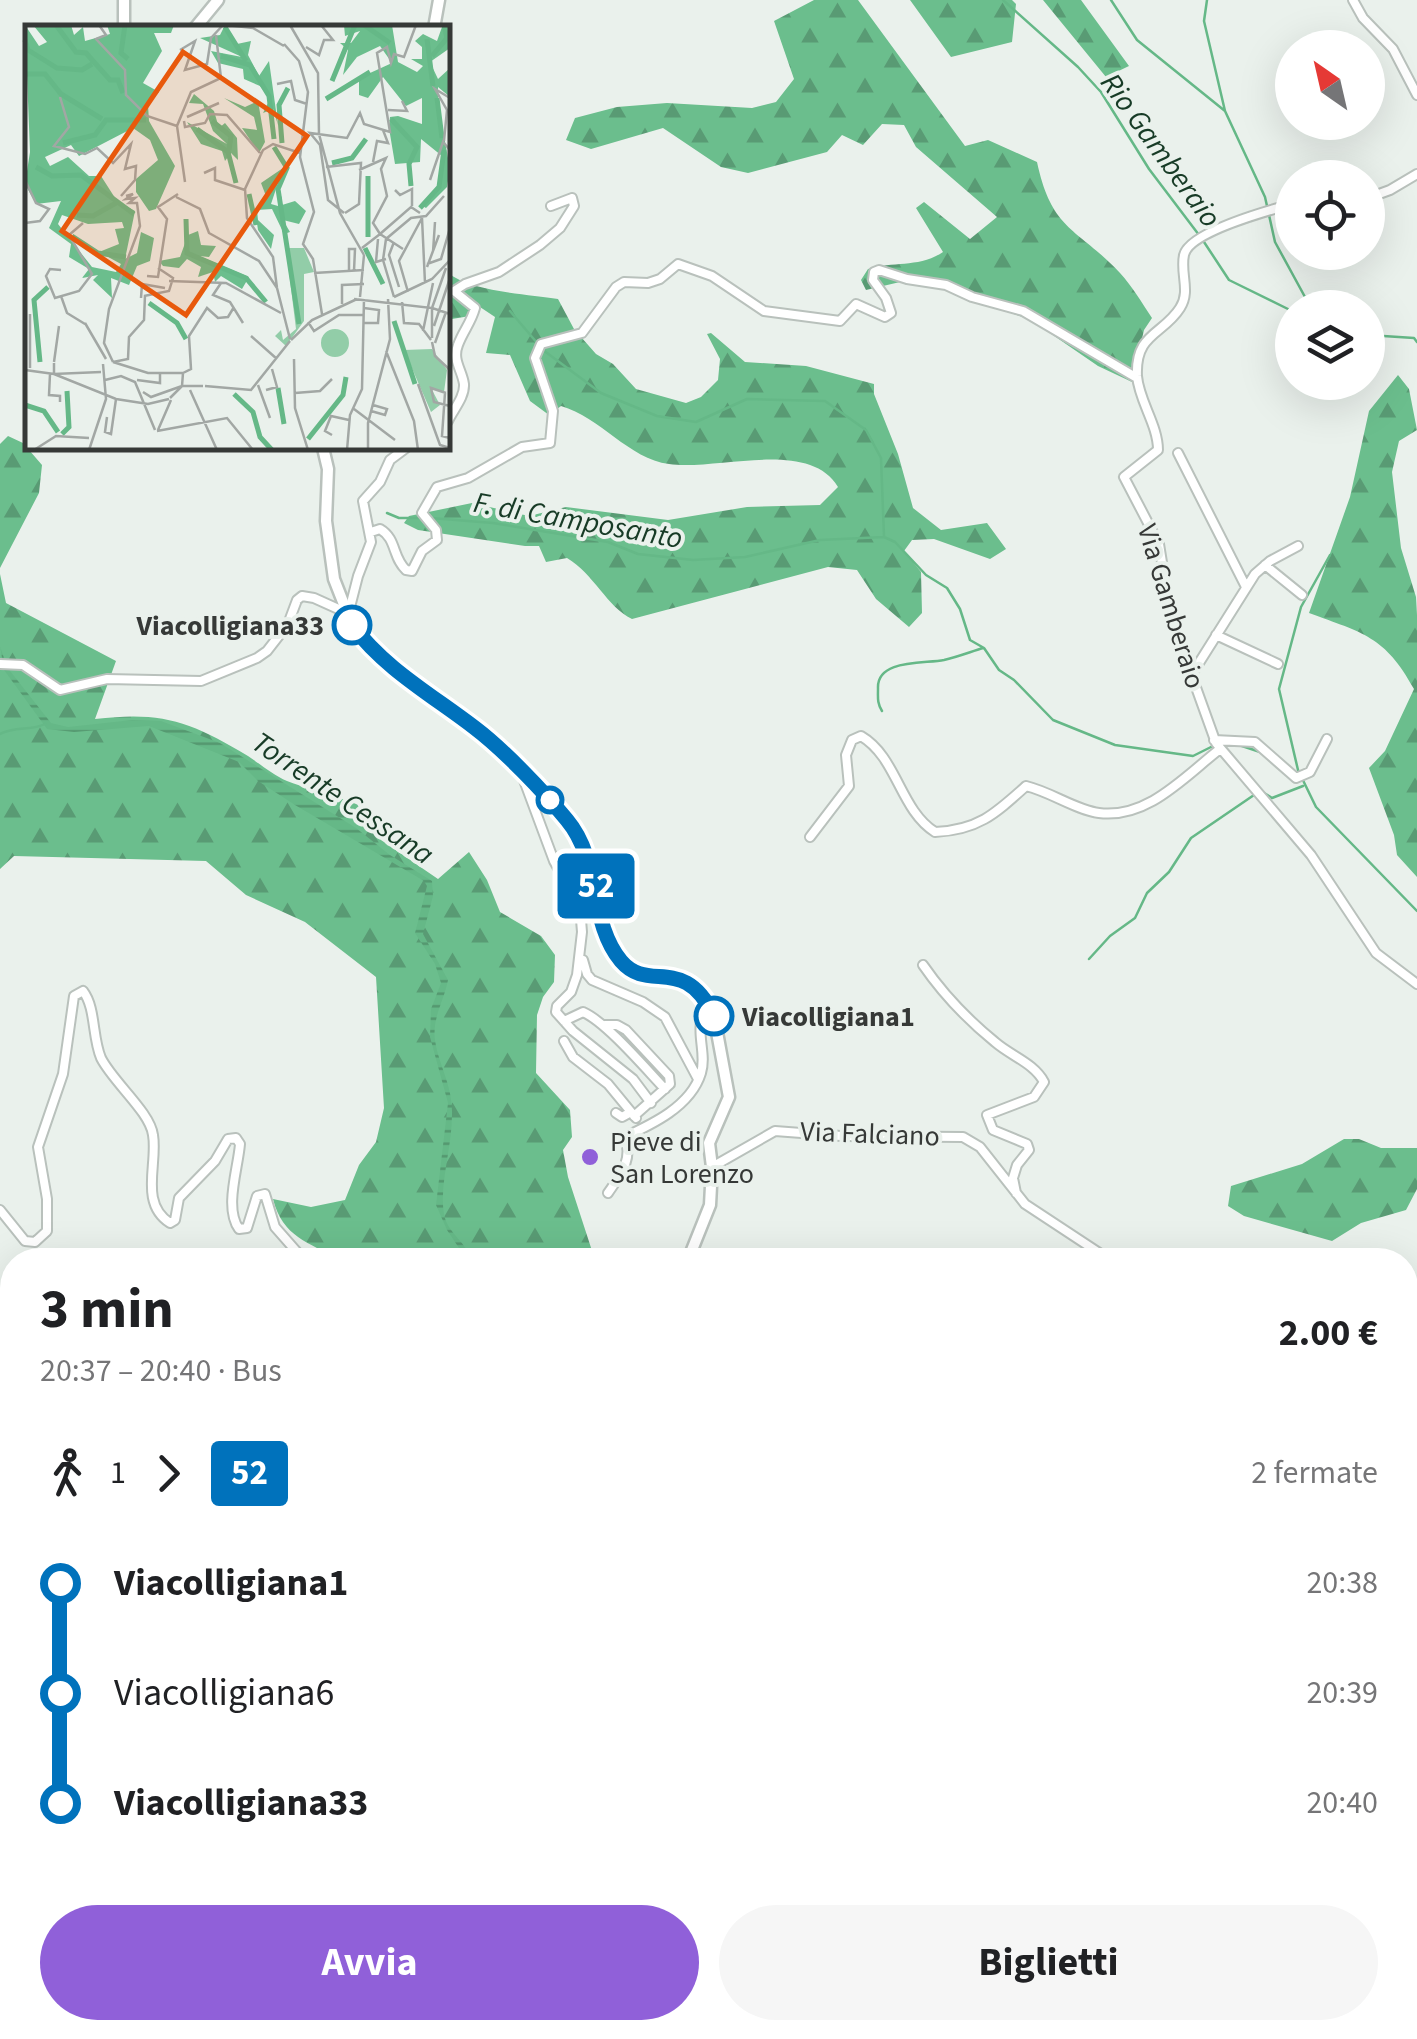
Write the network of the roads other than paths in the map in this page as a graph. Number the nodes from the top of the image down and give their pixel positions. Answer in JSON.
{"nodes":[{"id":1,"x":218,"y":0,"type":"edge"},
{"id":2,"x":439,"y":0,"type":"edge"},
{"id":3,"x":1352,"y":0,"type":"edge"},
{"id":4,"x":198,"y":25,"type":"edge"},
{"id":5,"x":435,"y":25,"type":"edge"},
{"id":6,"x":1417,"y":95,"type":"edge"},
{"id":7,"x":1417,"y":174,"type":"edge"},
{"id":8,"x":1385,"y":192,"type":"edge"},
{"id":9,"x":552,"y":206,"type":"dead end"},
{"id":10,"x":1275,"y":210,"type":"edge"},
{"id":11,"x":1137,"y":378,"type":"junction"},
{"id":12,"x":450,"y":417,"type":"edge"},
{"id":13,"x":323,"y":450,"type":"edge"},
{"id":14,"x":403,"y":450,"type":"edge"},
{"id":15,"x":1178,"y":452,"type":"dead end"},
{"id":16,"x":372,"y":532,"type":"junction"},
{"id":17,"x":1298,"y":546,"type":"dead end"},
{"id":18,"x":1265,"y":564,"type":"junction"},
{"id":19,"x":1246,"y":587,"type":"junction"},
{"id":20,"x":1302,"y":595,"type":"dead end"},
{"id":21,"x":346,"y":615,"type":"junction"},
{"id":22,"x":1216,"y":635,"type":"junction"},
{"id":23,"x":0,"y":664,"type":"edge"},
{"id":24,"x":1278,"y":664,"type":"dead end"},
{"id":25,"x":1192,"y":674,"type":"junction"},
{"id":26,"x":1326,"y":739,"type":"dead end"},
{"id":27,"x":1214,"y":740,"type":"junction"},
{"id":28,"x":1220,"y":750,"type":"junction"},
{"id":29,"x":521,"y":773,"type":"junction"},
{"id":30,"x":810,"y":837,"type":"dead end"},
{"id":31,"x":581,"y":949,"type":"junction"},
{"id":32,"x":923,"y":965,"type":"dead end"},
{"id":33,"x":1417,"y":984,"type":"edge"},
{"id":34,"x":709,"y":1005,"type":"junction"},
{"id":35,"x":564,"y":1021,"type":"junction"},
{"id":36,"x":605,"y":1026,"type":"junction"},
{"id":37,"x":568,"y":1034,"type":"junction"},
{"id":38,"x":646,"y":1070,"type":"junction"},
{"id":39,"x":633,"y":1079,"type":"junction"},
{"id":40,"x":698,"y":1079,"type":"junction"},
{"id":41,"x":667,"y":1086,"type":"junction"},
{"id":42,"x":651,"y":1103,"type":"junction"},
{"id":43,"x":616,"y":1113,"type":"dead end"},
{"id":44,"x":634,"y":1115,"type":"junction"},
{"id":45,"x":712,"y":1167,"type":"junction"},
{"id":46,"x":608,"y":1193,"type":"dead end"},
{"id":47,"x":1016,"y":1194,"type":"junction"},
{"id":48,"x":0,"y":1210,"type":"edge"},
{"id":49,"x":294,"y":1248,"type":"edge"},
{"id":50,"x":693,"y":1248,"type":"edge"},
{"id":51,"x":1091,"y":1248,"type":"edge"}],
"edges":[{"from":1,"to":4,"type":"street"},
{"from":2,"to":5,"type":"street"},
{"from":3,"to":6,"type":"street"},
{"from":7,"to":8,"type":"street"},
{"from":9,"to":12,"type":"street"},
{"from":10,"to":11,"type":"street"},
{"from":11,"to":16,"type":"street"},
{"from":11,"to":25,"type":"street","name":"Via Gamberaio"},
{"from":13,"to":21,"type":"street"},
{"from":14,"to":16,"type":"street"},
{"from":15,"to":19,"type":"street"},
{"from":16,"to":21,"type":"street"},
{"from":17,"to":18,"type":"street"},
{"from":18,"to":19,"type":"street"},
{"from":18,"to":20,"type":"street"},
{"from":19,"to":22,"type":"street"},
{"from":21,"to":23,"type":"street"},
{"from":21,"to":29,"type":"street"},
{"from":22,"to":24,"type":"street"},
{"from":22,"to":25,"type":"street"},
{"from":25,"to":27,"type":"street","name":"Via Gamberaio"},
{"from":26,"to":27,"type":"street"},
{"from":27,"to":28,"type":"street","name":"Via Gamberaio"},
{"from":28,"to":30,"type":"street"},
{"from":28,"to":33,"type":"street","name":"Via Gamberaio"},
{"from":29,"to":31,"type":"street"},
{"from":29,"to":34,"type":"street"},
{"from":31,"to":35,"type":"street"},
{"from":31,"to":40,"type":"street"},
{"from":32,"to":47,"type":"street"},
{"from":34,"to":40,"type":"street"},
{"from":34,"to":45,"type":"street"},
{"from":35,"to":36,"type":"street"},
{"from":35,"to":37,"type":"street"},
{"from":36,"to":38,"type":"street"},
{"from":36,"to":41,"type":"street"},
{"from":37,"to":39,"type":"street"},
{"from":37,"to":44,"type":"street"},
{"from":38,"to":39,"type":"street"},
{"from":38,"to":41,"type":"street"},
{"from":39,"to":42,"type":"street"},
{"from":40,"to":46,"type":"street"},
{"from":41,"to":42,"type":"street"},
{"from":42,"to":44,"type":"street"},
{"from":43,"to":44,"type":"street"},
{"from":45,"to":47,"type":"street","name":"Via Falciano"},
{"from":45,"to":50,"type":"street"},
{"from":47,"to":51,"type":"street","name":"Via Falciano"},
{"from":48,"to":49,"type":"street"}]}
